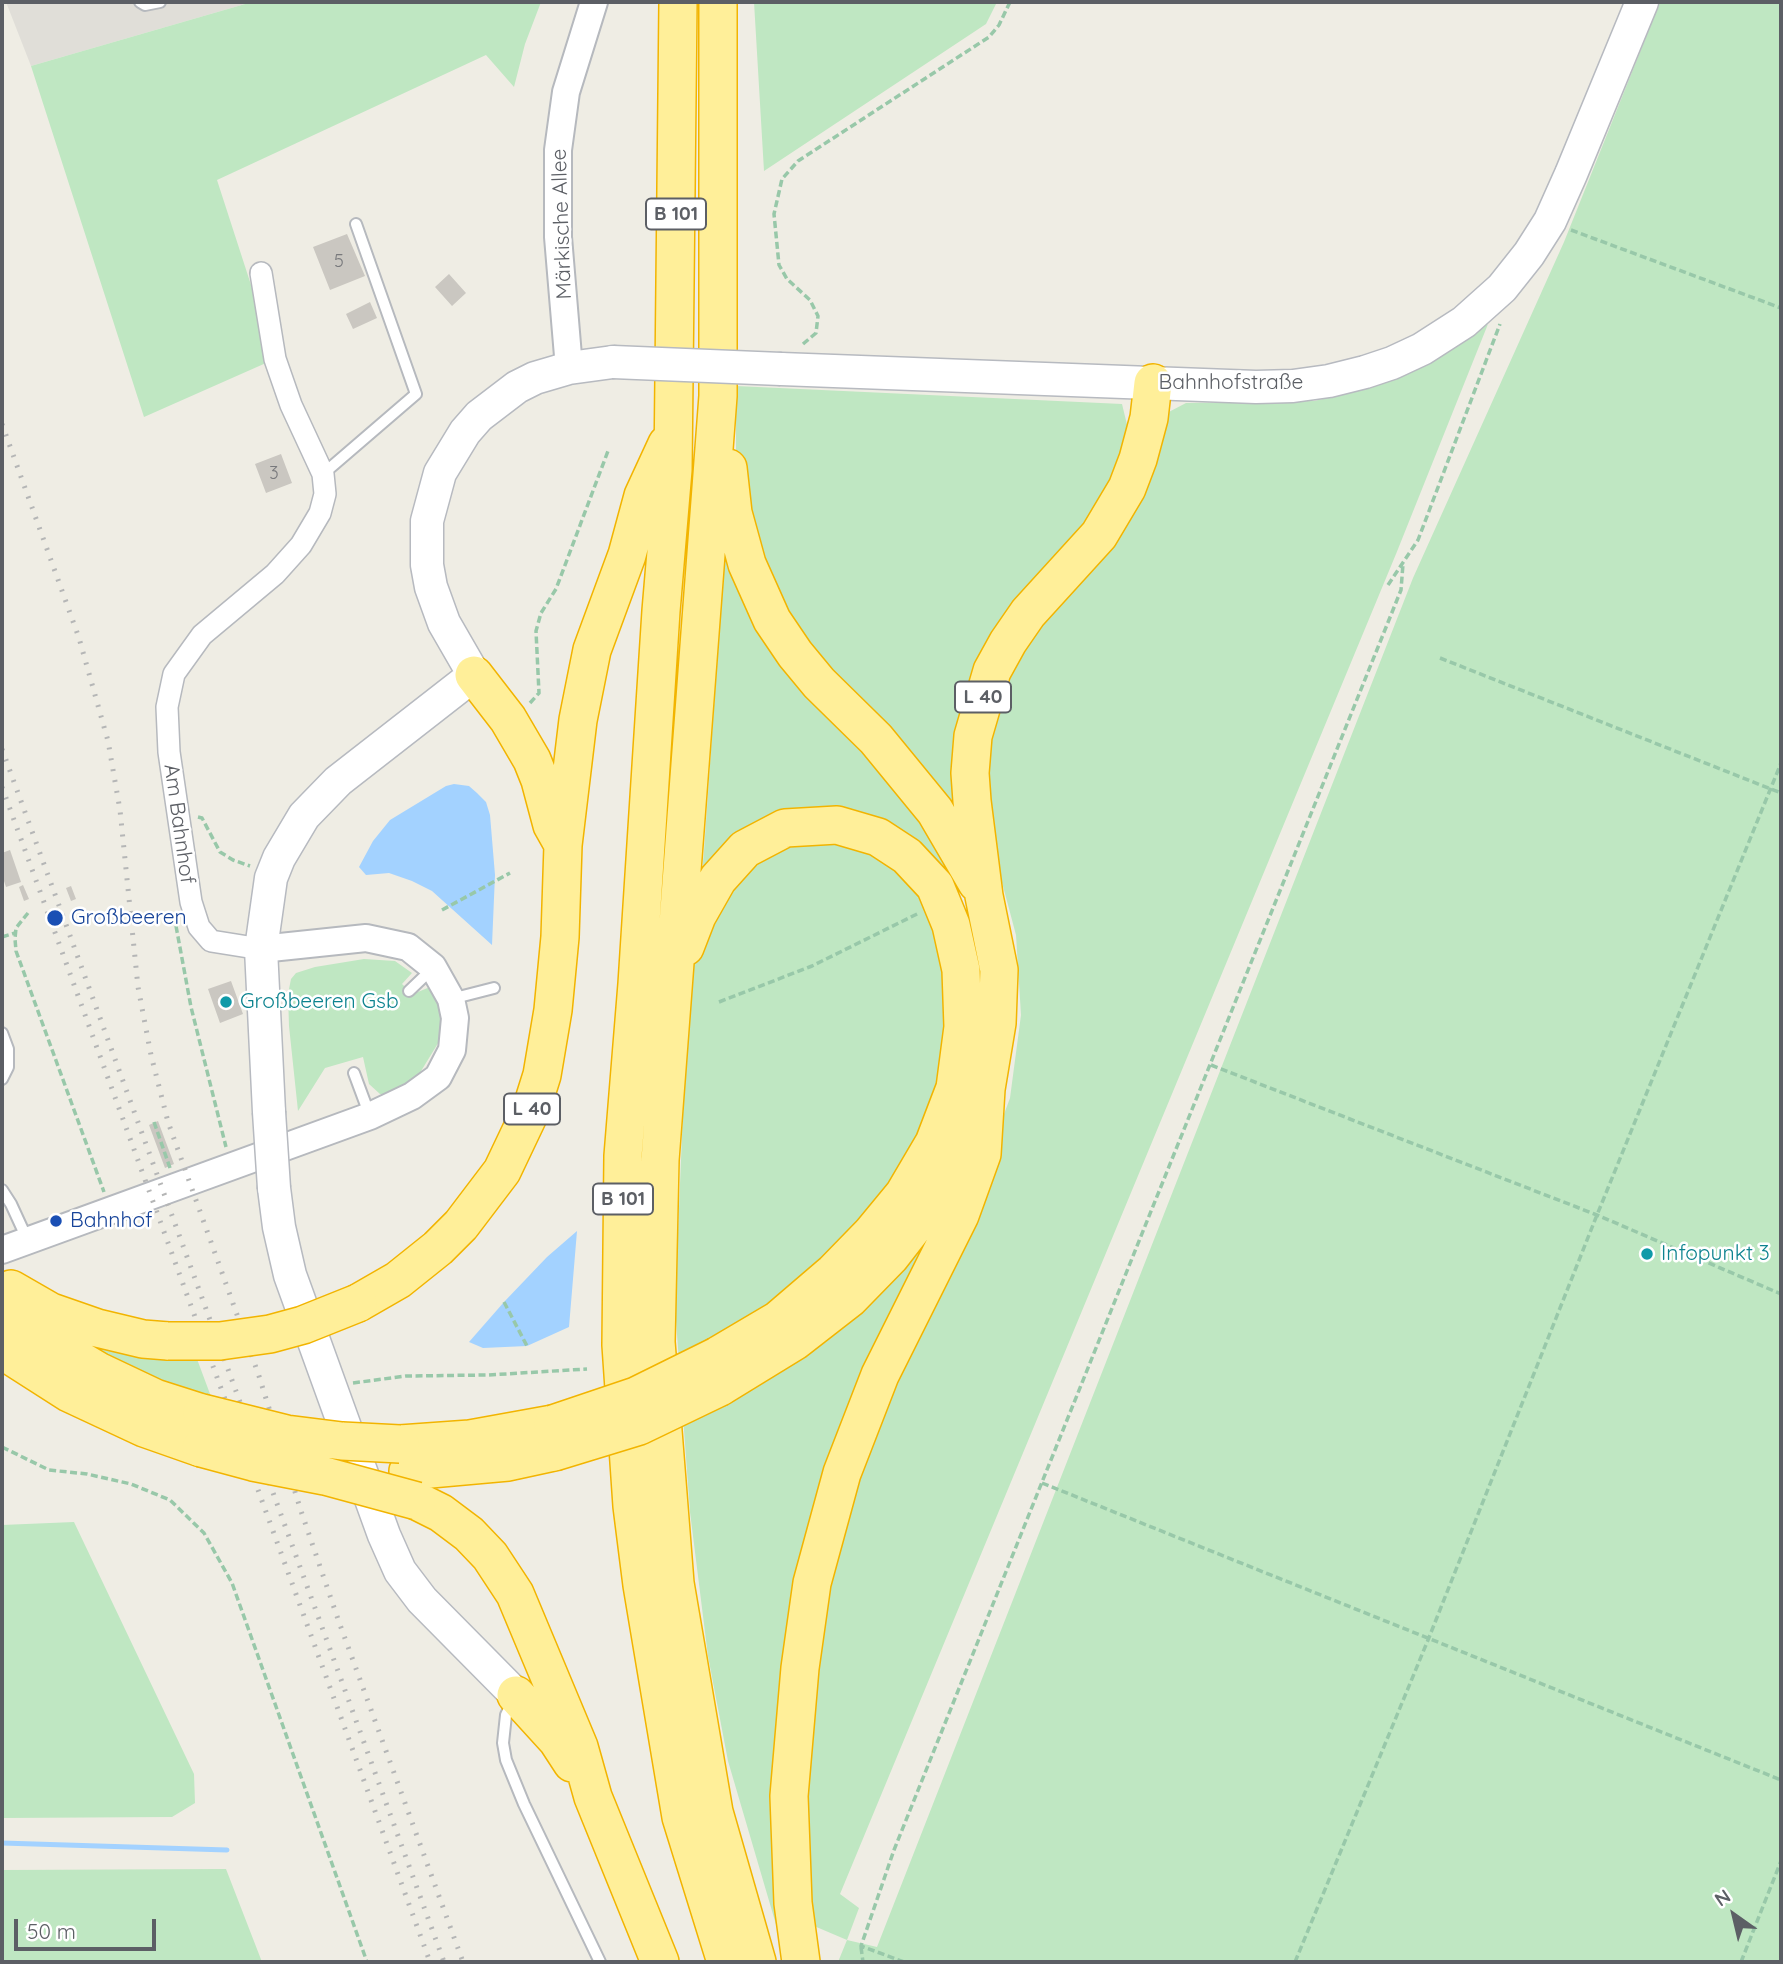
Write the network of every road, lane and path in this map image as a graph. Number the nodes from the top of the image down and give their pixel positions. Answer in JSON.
{"nodes":[{"id":1,"x":140,"y":2,"type":"edge"},
{"id":2,"x":160,"y":2,"type":"edge"},
{"id":3,"x":594,"y":2,"type":"edge"},
{"id":4,"x":678,"y":2,"type":"edge"},
{"id":5,"x":718,"y":2,"type":"edge"},
{"id":6,"x":1010,"y":2,"type":"edge"},
{"id":7,"x":1642,"y":2,"type":"edge"},
{"id":8,"x":1550,"y":222,"type":"junction"},
{"id":9,"x":356,"y":223,"type":"dead end"},
{"id":10,"x":261,"y":273,"type":"dead end"},
{"id":11,"x":1502,"y":288,"type":"junction"},
{"id":12,"x":1781,"y":308,"type":"edge"},
{"id":13,"x":789,"y":358,"type":"junction"},
{"id":14,"x":569,"y":368,"type":"junction"},
{"id":15,"x":1153,"y":383,"type":"junction"},
{"id":16,"x":718,"y":397,"type":"junction"},
{"id":17,"x":674,"y":427,"type":"junction"},
{"id":18,"x":608,"y":451,"type":"dead end"},
{"id":19,"x":323,"y":474,"type":"junction"},
{"id":20,"x":1403,"y":564,"type":"junction"},
{"id":21,"x":1388,"y":585,"type":"dead end"},
{"id":22,"x":1440,"y":658,"type":"dead end"},
{"id":23,"x":474,"y":675,"type":"junction"},
{"id":24,"x":533,"y":701,"type":"dead end"},
{"id":25,"x":1781,"y":763,"type":"edge"},
{"id":26,"x":1771,"y":789,"type":"junction"},
{"id":27,"x":1781,"y":793,"type":"edge"},
{"id":28,"x":179,"y":816,"type":"junction"},
{"id":29,"x":563,"y":845,"type":"junction"},
{"id":30,"x":256,"y":868,"type":"dead end"},
{"id":31,"x":510,"y":873,"type":"dead end"},
{"id":32,"x":984,"y":896,"type":"junction"},
{"id":33,"x":942,"y":902,"type":"junction"},
{"id":34,"x":442,"y":910,"type":"dead end"},
{"id":35,"x":29,"y":913,"type":"dead end"},
{"id":36,"x":174,"y":914,"type":"dead end"},
{"id":37,"x":15,"y":933,"type":"junction"},
{"id":38,"x":2,"y":937,"type":"edge"},
{"id":39,"x":261,"y":949,"type":"junction"},
{"id":40,"x":433,"y":967,"type":"junction"},
{"id":41,"x":674,"y":977,"type":"junction"},
{"id":42,"x":494,"y":988,"type":"dead end"},
{"id":43,"x":409,"y":991,"type":"dead end"},
{"id":44,"x":451,"y":999,"type":"junction"},
{"id":45,"x":719,"y":1002,"type":"dead end"},
{"id":46,"x":2,"y":1033,"type":"edge"},
{"id":47,"x":1211,"y":1065,"type":"junction"},
{"id":48,"x":354,"y":1073,"type":"dead end"},
{"id":49,"x":2,"y":1079,"type":"edge"},
{"id":50,"x":986,"y":1089,"type":"junction"},
{"id":51,"x":370,"y":1115,"type":"junction"},
{"id":52,"x":154,"y":1122,"type":"dead end"},
{"id":53,"x":228,"y":1156,"type":"dead end"},
{"id":54,"x":173,"y":1176,"type":"dead end"},
{"id":55,"x":2,"y":1190,"type":"edge"},
{"id":56,"x":107,"y":1200,"type":"dead end"},
{"id":57,"x":1597,"y":1215,"type":"junction"},
{"id":58,"x":28,"y":1241,"type":"junction"},
{"id":59,"x":2,"y":1250,"type":"edge"},
{"id":60,"x":2,"y":1283,"type":"edge"},
{"id":61,"x":1781,"y":1294,"type":"edge"},
{"id":62,"x":504,"y":1302,"type":"dead end"},
{"id":63,"x":17,"y":1306,"type":"edge"},
{"id":64,"x":527,"y":1346,"type":"dead end"},
{"id":65,"x":2,"y":1350,"type":"edge"},
{"id":66,"x":587,"y":1369,"type":"dead end"},
{"id":67,"x":719,"y":1371,"type":"junction"},
{"id":68,"x":331,"y":1389,"type":"junction"},
{"id":69,"x":202,"y":1431,"type":"junction"},
{"id":70,"x":2,"y":1447,"type":"edge"},
{"id":71,"x":408,"y":1472,"type":"junction"},
{"id":72,"x":1042,"y":1483,"type":"junction"},
{"id":73,"x":1428,"y":1640,"type":"junction"},
{"id":74,"x":516,"y":1695,"type":"junction"},
{"id":75,"x":1781,"y":1780,"type":"edge"},
{"id":76,"x":593,"y":1797,"type":"junction"},
{"id":77,"x":1781,"y":1861,"type":"edge"},
{"id":78,"x":861,"y":1946,"type":"junction"},
{"id":79,"x":368,"y":1962,"type":"edge"},
{"id":80,"x":600,"y":1962,"type":"edge"},
{"id":81,"x":660,"y":1962,"type":"edge"},
{"id":82,"x":726,"y":1962,"type":"edge"},
{"id":83,"x":757,"y":1962,"type":"edge"},
{"id":84,"x":801,"y":1962,"type":"edge"},
{"id":85,"x":863,"y":1962,"type":"edge"},
{"id":86,"x":904,"y":1962,"type":"edge"},
{"id":87,"x":1295,"y":1962,"type":"edge"},
{"id":88,"x":1741,"y":1962,"type":"edge"}],
"edges":[{"from":1,"to":2,"type":"lane"},
{"from":3,"to":14,"type":"street","name":"Märkische Allee"},
{"from":4,"to":17,"type":"highway","number":"B 101"},
{"from":5,"to":16,"type":"highway","number":"B 101"},
{"from":6,"to":13,"type":"path"},
{"from":7,"to":8,"type":"main road","name":"Bahnhofstraße","number":"L 40"},
{"from":8,"to":11,"type":"main road","name":"Bahnhofstraße","number":"L 40"},
{"from":8,"to":12,"type":"path"},
{"from":9,"to":19,"type":"lane"},
{"from":10,"to":19,"type":"street","name":"Am Bahnhof"},
{"from":11,"to":15,"type":"main road","name":"Bahnhofstraße","number":"L 40"},
{"from":11,"to":20,"type":"path"},
{"from":13,"to":14,"type":"main road","number":"L 40","bridge":true},
{"from":13,"to":15,"type":"main road","name":"Bahnhofstraße","number":"L 40"},
{"from":14,"to":23,"type":"main road","number":"L 40"},
{"from":15,"to":32,"type":"highway","number":"L 40"},
{"from":16,"to":32,"type":"highway"},
{"from":16,"to":41,"type":"highway","number":"B 101"},
{"from":17,"to":29,"type":"highway"},
{"from":17,"to":82,"type":"highway","number":"B 101"},
{"from":18,"to":24,"type":"path"},
{"from":19,"to":28,"type":"street","name":"Am Bahnhof"},
{"from":20,"to":21,"type":"path"},
{"from":20,"to":47,"type":"path"},
{"from":22,"to":26,"type":"path"},
{"from":23,"to":29,"type":"highway","number":"L 40"},
{"from":23,"to":39,"type":"main road"},
{"from":25,"to":26,"type":"path"},
{"from":26,"to":27,"type":"path"},
{"from":26,"to":57,"type":"path"},
{"from":28,"to":30,"type":"path"},
{"from":28,"to":39,"type":"street","name":"Am Bahnhof"},
{"from":29,"to":63,"type":"highway","number":"L 40","bridge":true},
{"from":31,"to":34,"type":"path"},
{"from":32,"to":50,"type":"highway","number":"L 40"},
{"from":33,"to":41,"type":"highway"},
{"from":33,"to":45,"type":"path"},
{"from":33,"to":67,"type":"highway"},
{"from":35,"to":37,"type":"path"},
{"from":36,"to":53,"type":"path"},
{"from":37,"to":38,"type":"path"},
{"from":37,"to":56,"type":"path"},
{"from":39,"to":40,"type":"street","name":"Am Bahnhof"},
{"from":39,"to":68,"type":"main road","bridge":true},
{"from":40,"to":43,"type":"lane"},
{"from":40,"to":44,"type":"street","name":"Am Bahnhof"},
{"from":41,"to":83,"type":"highway","number":"B 101"},
{"from":42,"to":44,"type":"lane"},
{"from":44,"to":51,"type":"street","name":"Am Bahnhof"},
{"from":46,"to":49,"type":"lane"},
{"from":47,"to":57,"type":"path"},
{"from":47,"to":72,"type":"path"},
{"from":48,"to":51,"type":"lane"},
{"from":50,"to":67,"type":"highway","number":"L 40"},
{"from":50,"to":84,"type":"highway"},
{"from":51,"to":58,"type":"street","name":"Am Bahnhof"},
{"from":52,"to":54,"type":"path"},
{"from":55,"to":58,"type":"lane"},
{"from":57,"to":61,"type":"path"},
{"from":57,"to":73,"type":"path"},
{"from":58,"to":59,"type":"street","name":"Am Bahnhof"},
{"from":60,"to":63,"type":"highway","number":"L 40"},
{"from":62,"to":64,"type":"path"},
{"from":63,"to":69,"type":"highway"},
{"from":65,"to":69,"type":"highway"},
{"from":66,"to":68,"type":"path"},
{"from":67,"to":71,"type":"highway","number":"L 40","bridge":true},
{"from":68,"to":74,"type":"main road"},
{"from":69,"to":71,"type":"highway","bridge":true},
{"from":69,"to":71,"type":"highway","bridge":true},
{"from":70,"to":79,"type":"path"},
{"from":71,"to":76,"type":"highway"},
{"from":72,"to":73,"type":"path"},
{"from":72,"to":78,"type":"path"},
{"from":73,"to":75,"type":"path"},
{"from":73,"to":87,"type":"path"},
{"from":74,"to":76,"type":"highway"},
{"from":74,"to":80,"type":"lane"},
{"from":76,"to":81,"type":"highway"},
{"from":77,"to":88,"type":"path"},
{"from":78,"to":85,"type":"path"},
{"from":78,"to":86,"type":"path"}]}
